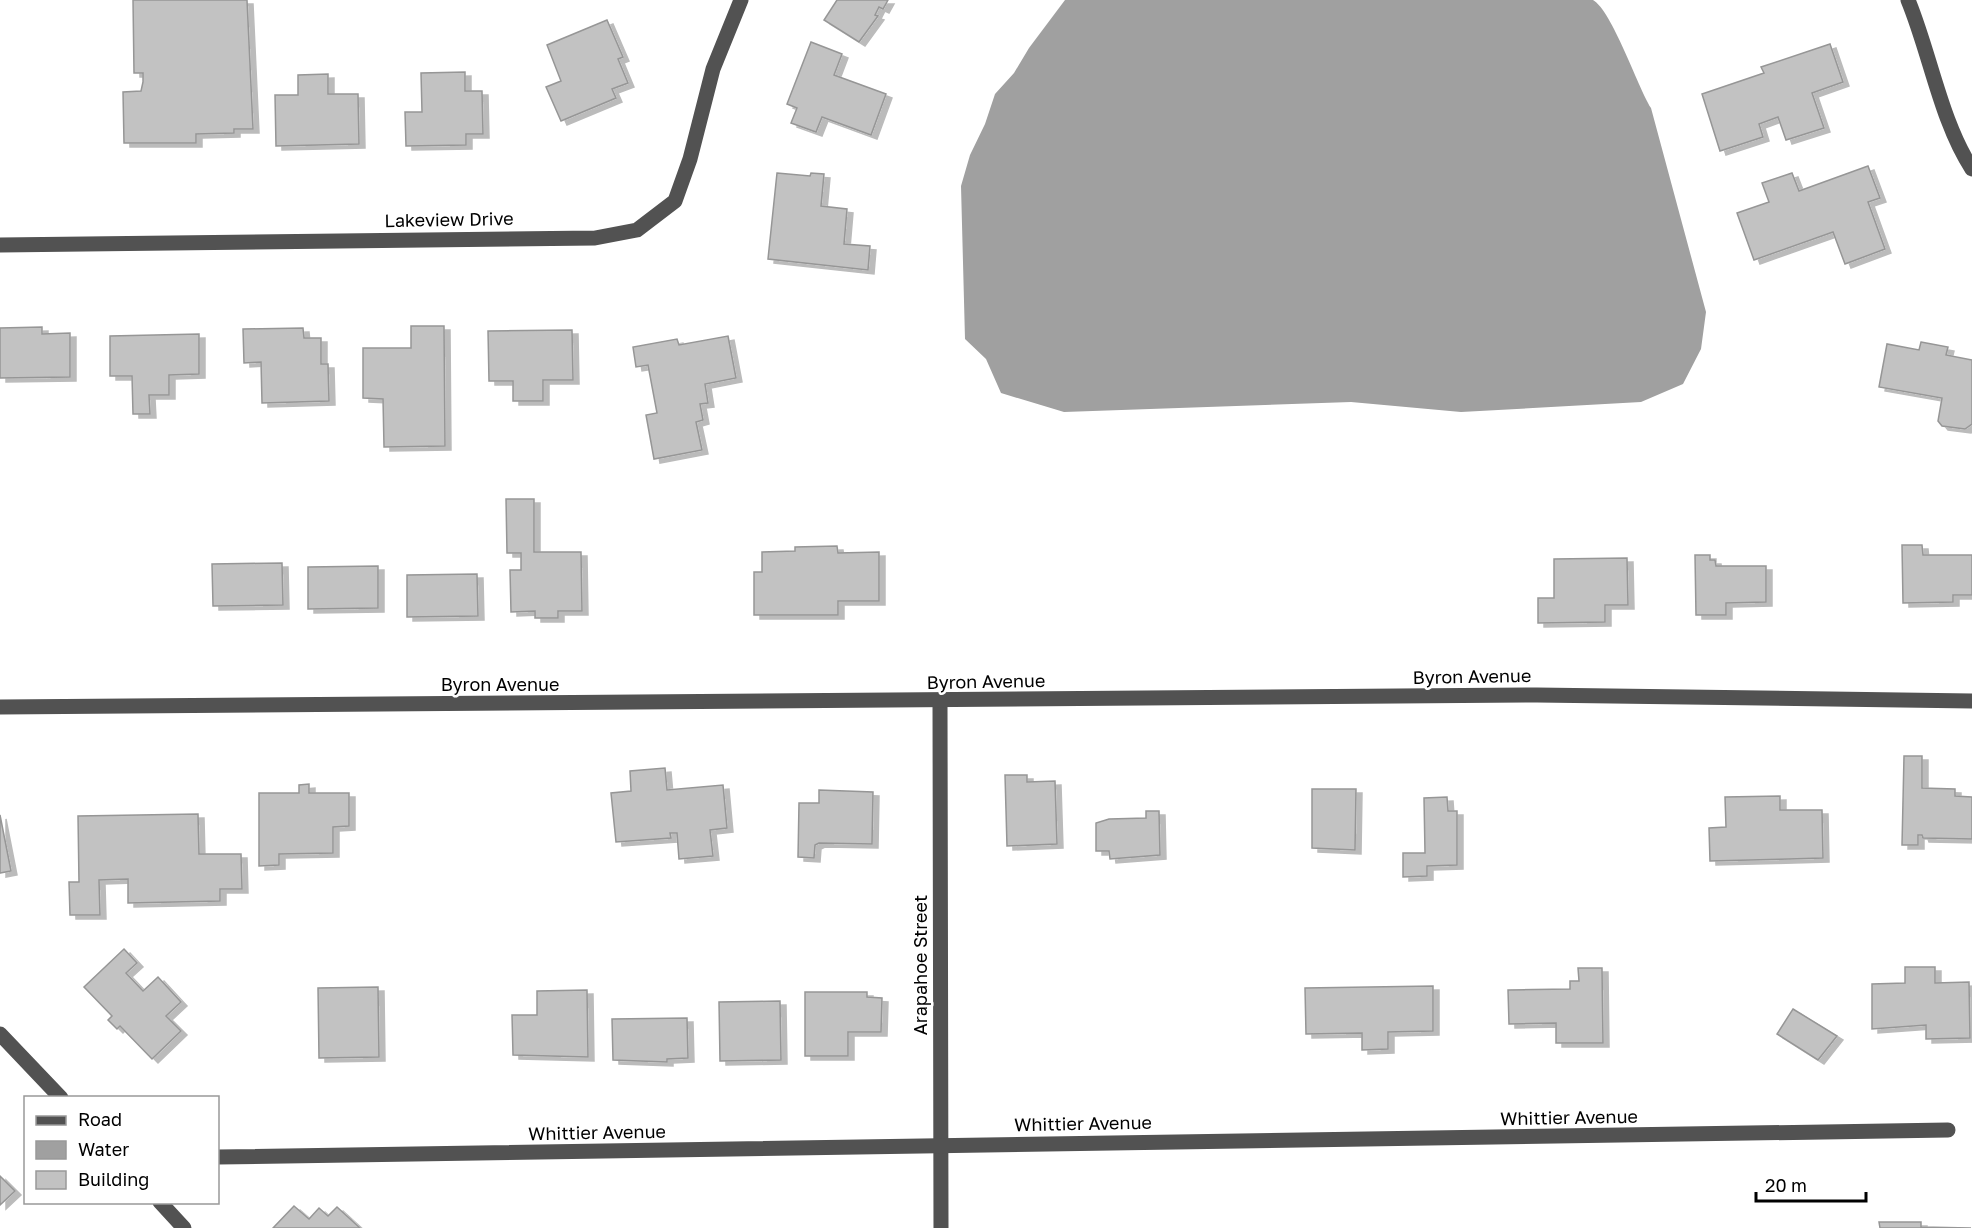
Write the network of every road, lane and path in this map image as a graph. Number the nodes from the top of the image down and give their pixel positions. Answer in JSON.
{"nodes":[{"id":1,"x":741,"y":0,"type":"edge"},
{"id":2,"x":1908,"y":0,"type":"edge"},
{"id":3,"x":1972,"y":168,"type":"edge"},
{"id":4,"x":0,"y":245,"type":"edge"},
{"id":5,"x":1972,"y":701,"type":"edge"},
{"id":6,"x":940,"y":702,"type":"junction"},
{"id":7,"x":0,"y":707,"type":"edge"},
{"id":8,"x":0,"y":1034,"type":"edge"},
{"id":9,"x":59,"y":1096,"type":"edge"},
{"id":10,"x":1948,"y":1130,"type":"dead end"},
{"id":11,"x":941,"y":1146,"type":"junction"},
{"id":12,"x":219,"y":1157,"type":"edge"},
{"id":13,"x":161,"y":1204,"type":"edge"},
{"id":14,"x":184,"y":1228,"type":"edge"},
{"id":15,"x":941,"y":1228,"type":"edge"}],
"edges":[{"from":1,"to":4,"type":"street","name":"Lakeview Drive"},
{"from":2,"to":3,"type":"street"},
{"from":5,"to":6,"type":"street","name":"Byron Avenue"},
{"from":6,"to":7,"type":"street","name":"Byron Avenue"},
{"from":6,"to":11,"type":"street","name":"Arapahoe Street"},
{"from":8,"to":9,"type":"street"},
{"from":10,"to":11,"type":"street","name":"Whittier Avenue"},
{"from":11,"to":12,"type":"street","name":"Whittier Avenue"},
{"from":11,"to":15,"type":"street","name":"Arapahoe Street"},
{"from":13,"to":14,"type":"street"}]}
